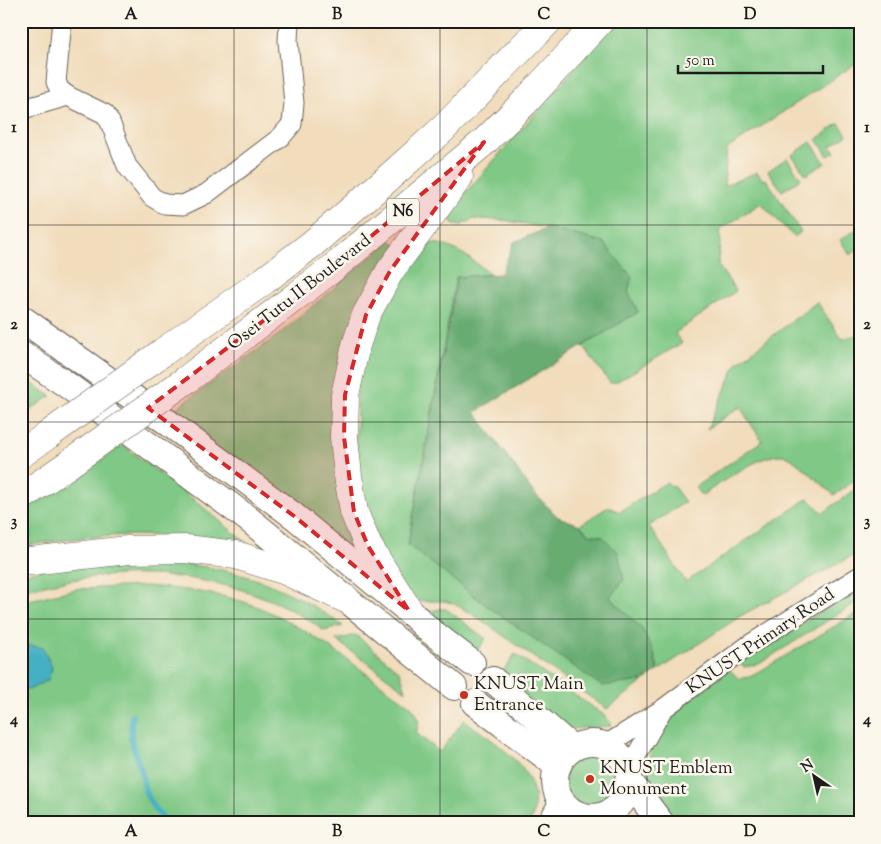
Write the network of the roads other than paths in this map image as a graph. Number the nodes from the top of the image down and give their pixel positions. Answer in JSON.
{"nodes":[{"id":1,"x":62,"y":21,"type":"edge"},
{"id":2,"x":289,"y":21,"type":"edge"},
{"id":3,"x":548,"y":21,"type":"edge"},
{"id":4,"x":600,"y":21,"type":"edge"},
{"id":5,"x":68,"y":96,"type":"junction"},
{"id":6,"x":21,"y":108,"type":"edge"},
{"id":7,"x":484,"y":142,"type":"junction"},
{"id":8,"x":21,"y":318,"type":"edge"},
{"id":9,"x":21,"y":354,"type":"edge"},
{"id":10,"x":21,"y":454,"type":"edge"},
{"id":11,"x":21,"y":497,"type":"edge"},
{"id":12,"x":21,"y":562,"type":"edge"},
{"id":13,"x":860,"y":576,"type":"edge"},
{"id":14,"x":346,"y":599,"type":"junction"},
{"id":15,"x":409,"y":611,"type":"junction"},
{"id":16,"x":472,"y":663,"type":"dead end"},
{"id":17,"x":493,"y":680,"type":"dead end"},
{"id":18,"x":454,"y":686,"type":"dead end"},
{"id":19,"x":475,"y":703,"type":"dead end"},
{"id":20,"x":663,"y":709,"type":"junction"},
{"id":21,"x":606,"y":745,"type":"junction"},
{"id":22,"x":565,"y":757,"type":"junction"},
{"id":23,"x":629,"y":776,"type":"junction"},
{"id":24,"x":560,"y":800,"type":"junction"},
{"id":25,"x":622,"y":818,"type":"edge"},
{"id":26,"x":579,"y":820,"type":"edge"},
{"id":27,"x":547,"y":823,"type":"edge"},
{"id":28,"x":661,"y":823,"type":"edge"}],
"edges":[{"from":1,"to":5,"type":"street"},
{"from":2,"to":5,"type":"street"},
{"from":3,"to":10,"type":"highway","name":"Osei Tutu II Boulevard","number":"N6","bridge":true},
{"from":4,"to":7,"type":"highway","name":"Osei Tutu II Boulevard","number":"N6"},
{"from":5,"to":6,"type":"street"},
{"from":7,"to":11,"type":"highway","name":"Osei Tutu II Boulevard","number":"N6","bridge":true},
{"from":7,"to":15,"type":"highway"},
{"from":8,"to":15,"type":"street"},
{"from":9,"to":14,"type":"street"},
{"from":12,"to":14,"type":"highway"},
{"from":13,"to":20,"type":"street","name":"KNUST Primary Road"},
{"from":14,"to":18,"type":"street"},
{"from":15,"to":16,"type":"street"},
{"from":17,"to":22,"type":"street"},
{"from":19,"to":22,"type":"street"},
{"from":20,"to":21,"type":"street","name":"KNUST Primary Road"},
{"from":20,"to":23,"type":"street"},
{"from":21,"to":22,"type":"street"},
{"from":21,"to":23,"type":"street"},
{"from":22,"to":24,"type":"street"},
{"from":23,"to":25,"type":"street"},
{"from":23,"to":28,"type":"street"},
{"from":24,"to":26,"type":"street"},
{"from":24,"to":27,"type":"street"},
{"from":25,"to":26,"type":"street"}]}
